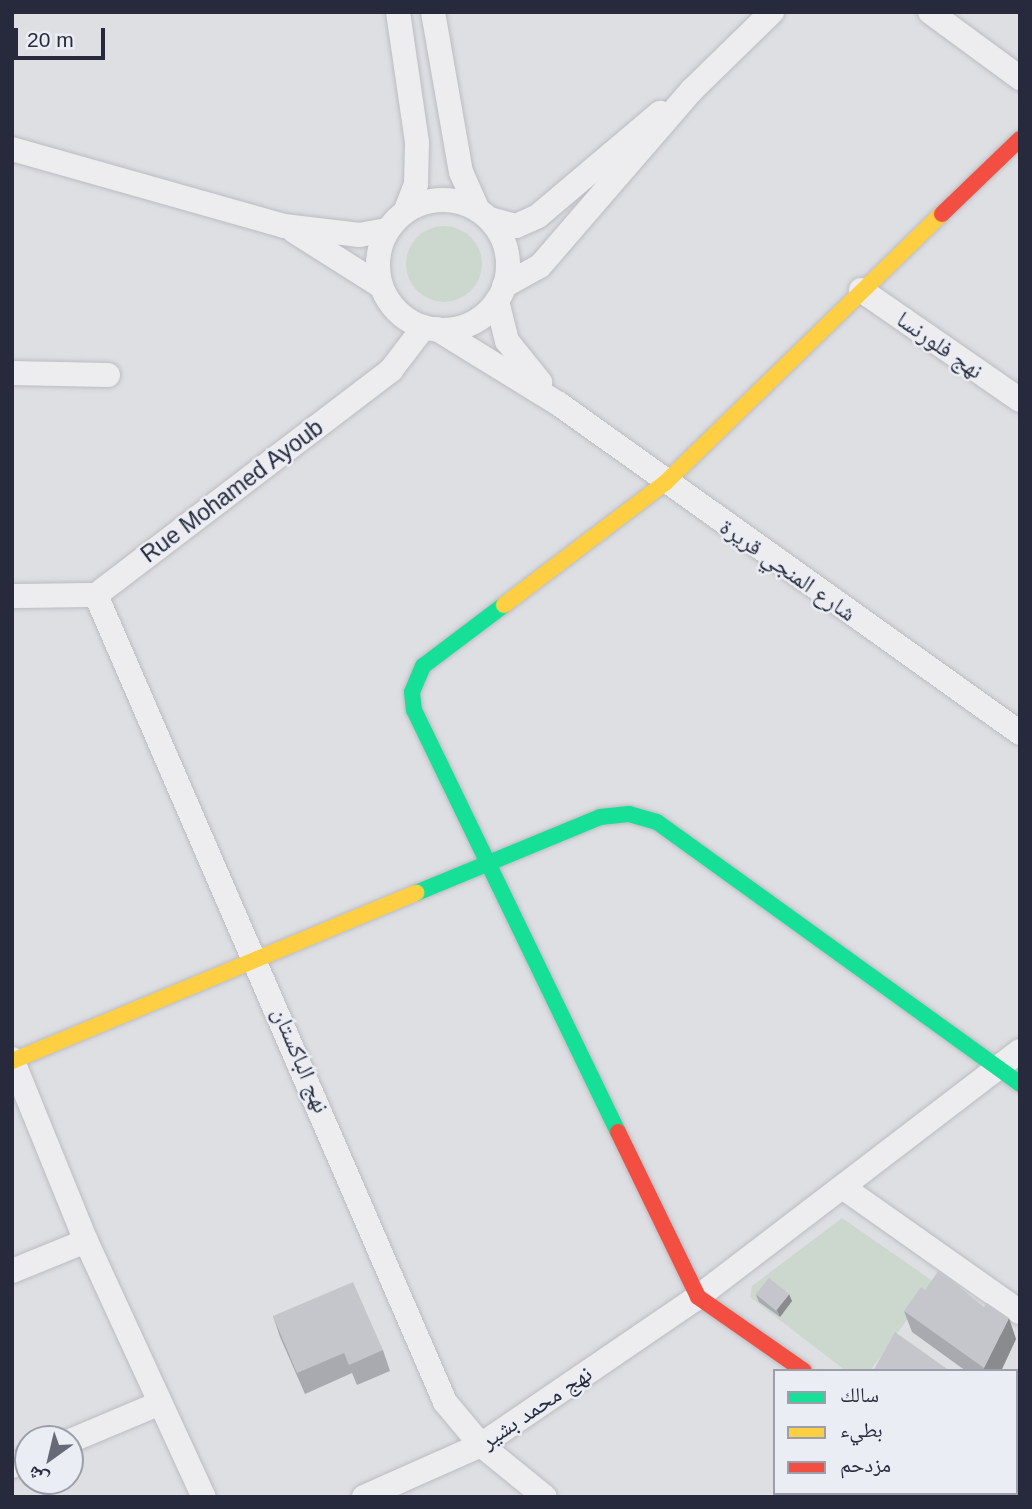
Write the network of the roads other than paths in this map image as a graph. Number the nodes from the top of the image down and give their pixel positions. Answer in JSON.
{"nodes":[{"id":1,"x":398,"y":12,"type":"edge"},
{"id":2,"x":433,"y":12,"type":"edge"},
{"id":3,"x":772,"y":12,"type":"edge"},
{"id":4,"x":930,"y":12,"type":"edge"},
{"id":5,"x":1020,"y":78,"type":"edge"},
{"id":6,"x":692,"y":90,"type":"junction"},
{"id":7,"x":1020,"y":139,"type":"edge"},
{"id":8,"x":12,"y":149,"type":"edge"},
{"id":9,"x":406,"y":210,"type":"junction"},
{"id":10,"x":484,"y":215,"type":"junction"},
{"id":11,"x":284,"y":226,"type":"junction"},
{"id":12,"x":387,"y":230,"type":"junction"},
{"id":13,"x":381,"y":286,"type":"junction"},
{"id":14,"x":861,"y":290,"type":"junction"},
{"id":15,"x":500,"y":294,"type":"junction"},
{"id":16,"x":431,"y":328,"type":"junction"},
{"id":17,"x":12,"y":373,"type":"edge"},
{"id":18,"x":108,"y":375,"type":"dead end"},
{"id":19,"x":1020,"y":400,"type":"edge"},
{"id":20,"x":559,"y":404,"type":"junction"},
{"id":21,"x":665,"y":483,"type":"junction"},
{"id":22,"x":96,"y":595,"type":"junction"},
{"id":23,"x":12,"y":596,"type":"edge"},
{"id":24,"x":1020,"y":733,"type":"edge"},
{"id":25,"x":493,"y":864,"type":"junction"},
{"id":26,"x":257,"y":956,"type":"junction"},
{"id":27,"x":1020,"y":1051,"type":"edge"},
{"id":28,"x":12,"y":1060,"type":"edge"},
{"id":29,"x":998,"y":1068,"type":"junction"},
{"id":30,"x":1020,"y":1084,"type":"edge"},
{"id":31,"x":844,"y":1188,"type":"junction"},
{"id":32,"x":86,"y":1241,"type":"junction"},
{"id":33,"x":12,"y":1271,"type":"edge"},
{"id":34,"x":698,"y":1297,"type":"junction"},
{"id":35,"x":1020,"y":1311,"type":"edge"},
{"id":36,"x":801,"y":1369,"type":"edge"},
{"id":37,"x":158,"y":1404,"type":"junction"},
{"id":38,"x":84,"y":1435,"type":"edge"},
{"id":39,"x":481,"y":1446,"type":"junction"},
{"id":40,"x":204,"y":1497,"type":"edge"},
{"id":41,"x":364,"y":1497,"type":"edge"},
{"id":42,"x":545,"y":1497,"type":"edge"}],
"edges":[{"from":1,"to":9,"type":"street"},
{"from":2,"to":10,"type":"street"},
{"from":3,"to":6,"type":"street"},
{"from":4,"to":5,"type":"street"},
{"from":6,"to":10,"type":"street"},
{"from":6,"to":15,"type":"street"},
{"from":7,"to":14,"type":"street"},
{"from":8,"to":11,"type":"street"},
{"from":9,"to":10,"type":"street"},
{"from":9,"to":12,"type":"street"},
{"from":10,"to":15,"type":"street"},
{"from":11,"to":12,"type":"street"},
{"from":11,"to":13,"type":"street"},
{"from":12,"to":13,"type":"street"},
{"from":13,"to":16,"type":"street"},
{"from":14,"to":19,"type":"street","name":"نهج فلورنسا"},
{"from":14,"to":21,"type":"street"},
{"from":15,"to":16,"type":"street"},
{"from":15,"to":20,"type":"street","name":"شارع المنجي قريرة"},
{"from":16,"to":20,"type":"street","name":"شارع المنجي قريرة"},
{"from":16,"to":22,"type":"street","name":"Rue Mohamed Ayoub"},
{"from":17,"to":18,"type":"street"},
{"from":20,"to":21,"type":"street","name":"شارع المنجي قريرة"},
{"from":21,"to":24,"type":"street","name":"شارع المنجي قريرة"},
{"from":21,"to":25,"type":"street"},
{"from":22,"to":23,"type":"street"},
{"from":22,"to":26,"type":"street","name":"نهج الباكستان"},
{"from":25,"to":26,"type":"street"},
{"from":25,"to":29,"type":"street"},
{"from":25,"to":34,"type":"street"},
{"from":26,"to":28,"type":"street"},
{"from":26,"to":39,"type":"street","name":"نهج الباكستان"},
{"from":27,"to":29,"type":"street","name":"نهج محمد بشير"},
{"from":28,"to":32,"type":"street"},
{"from":29,"to":30,"type":"street"},
{"from":29,"to":31,"type":"street","name":"نهج محمد بشير"},
{"from":31,"to":34,"type":"street","name":"نهج محمد بشير"},
{"from":31,"to":35,"type":"street"},
{"from":32,"to":33,"type":"street"},
{"from":32,"to":37,"type":"street"},
{"from":34,"to":36,"type":"street"},
{"from":34,"to":39,"type":"street","name":"نهج محمد بشير"},
{"from":37,"to":38,"type":"street"},
{"from":37,"to":40,"type":"street"},
{"from":39,"to":41,"type":"street","name":"نهج محمد بشير"},
{"from":39,"to":42,"type":"street","name":"نهج الباكستان"}]}
